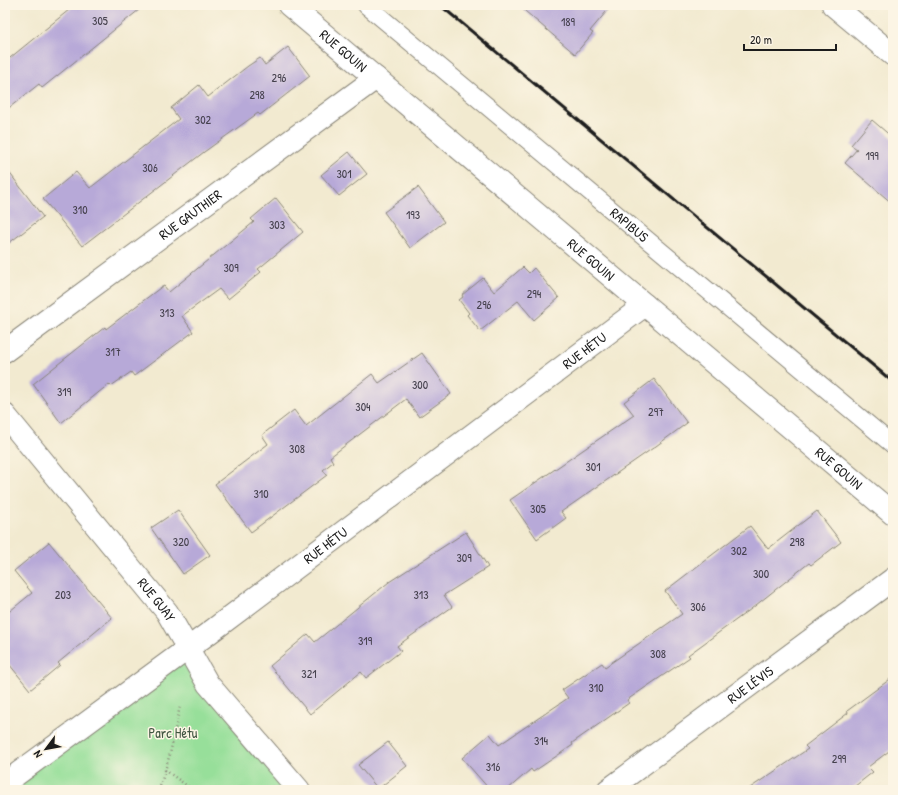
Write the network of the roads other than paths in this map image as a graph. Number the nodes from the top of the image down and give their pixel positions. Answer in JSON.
{"nodes":[{"id":1,"x":289,"y":5,"type":"edge"},
{"id":2,"x":366,"y":5,"type":"edge"},
{"id":3,"x":833,"y":5,"type":"edge"},
{"id":4,"x":893,"y":55,"type":"edge"},
{"id":5,"x":376,"y":78,"type":"junction"},
{"id":6,"x":645,"y":305,"type":"junction"},
{"id":7,"x":5,"y":351,"type":"edge"},
{"id":8,"x":5,"y":415,"type":"edge"},
{"id":9,"x":893,"y":445,"type":"edge"},
{"id":10,"x":893,"y":514,"type":"edge"},
{"id":11,"x":893,"y":579,"type":"edge"},
{"id":12,"x":188,"y":649,"type":"junction"},
{"id":13,"x":5,"y":783,"type":"edge"},
{"id":14,"x":300,"y":790,"type":"edge"},
{"id":15,"x":608,"y":790,"type":"edge"}],
"edges":[{"from":1,"to":5,"type":"street","name":"RUE GOUIN"},
{"from":2,"to":9,"type":"lane","name":"RAPIBUS"},
{"from":3,"to":4,"type":"street"},
{"from":5,"to":6,"type":"street","name":"RUE GOUIN"},
{"from":5,"to":7,"type":"street","name":"RUE GAUTHIER"},
{"from":6,"to":10,"type":"street","name":"RUE GOUIN"},
{"from":6,"to":12,"type":"street","name":"RUE HÉTU"},
{"from":8,"to":12,"type":"street","name":"RUE GUAY"},
{"from":11,"to":15,"type":"street","name":"RUE LÉVIS"},
{"from":12,"to":13,"type":"street","name":"RUE HÉTU"},
{"from":12,"to":14,"type":"street","name":"RUE GUAY"}]}
